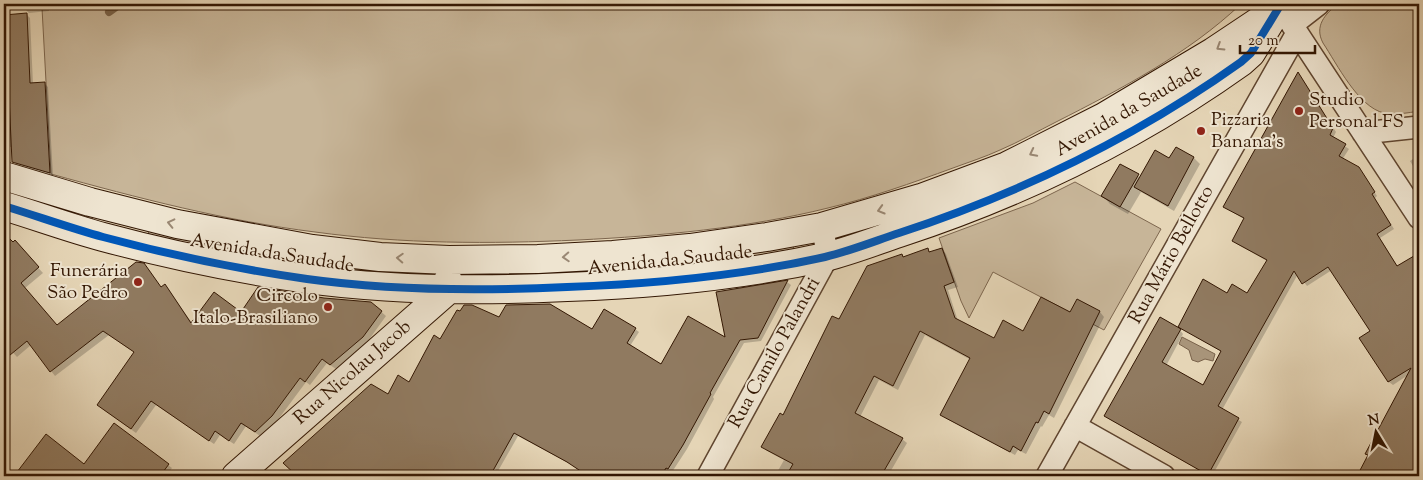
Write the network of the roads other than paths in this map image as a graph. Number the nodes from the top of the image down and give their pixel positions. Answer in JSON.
{"nodes":[{"id":1,"x":1319,"y":4,"type":"edge"},
{"id":2,"x":1285,"y":16,"type":"edge"},
{"id":3,"x":1419,"y":127,"type":"edge"},
{"id":4,"x":1363,"y":133,"type":"junction"},
{"id":5,"x":4,"y":176,"type":"edge"},
{"id":6,"x":4,"y":206,"type":"edge"},
{"id":7,"x":123,"y":211,"type":"junction"},
{"id":8,"x":1419,"y":218,"type":"edge"},
{"id":9,"x":822,"y":227,"type":"junction"},
{"id":10,"x":116,"y":240,"type":"junction"},
{"id":11,"x":828,"y":256,"type":"junction"},
{"id":12,"x":449,"y":260,"type":"junction"},
{"id":13,"x":448,"y":290,"type":"junction"},
{"id":14,"x":1075,"y":426,"type":"junction"},
{"id":15,"x":236,"y":476,"type":"edge"},
{"id":16,"x":708,"y":476,"type":"edge"},
{"id":17,"x":1047,"y":476,"type":"edge"},
{"id":18,"x":1164,"y":476,"type":"edge"}],
"edges":[{"from":1,"to":2,"type":"street"},
{"from":2,"to":4,"type":"street"},
{"from":2,"to":9,"type":"street","name":"Avenida da Saudade","one_way":true},
{"from":2,"to":11,"type":"street","name":"Avenida da Saudade"},
{"from":2,"to":14,"type":"street","name":"Rua Mário Bellotto"},
{"from":3,"to":4,"type":"street"},
{"from":4,"to":8,"type":"street"},
{"from":5,"to":7,"type":"street","name":"Avenida da Saudade"},
{"from":6,"to":10,"type":"street","name":"Avenida da Saudade"},
{"from":7,"to":10,"type":"street"},
{"from":12,"to":7,"type":"street","name":"Avenida da Saudade","one_way":true},
{"from":9,"to":11,"type":"street","name":"Rua Camilo Palandri"},
{"from":9,"to":12,"type":"street","name":"Avenida da Saudade","one_way":true},
{"from":10,"to":13,"type":"street","name":"Avenida da Saudade"},
{"from":11,"to":13,"type":"street","name":"Avenida da Saudade"},
{"from":11,"to":16,"type":"street","name":"Rua Camilo Palandri"},
{"from":12,"to":13,"type":"street"},
{"from":13,"to":15,"type":"street","name":"Rua Nicolau Jacob"},
{"from":14,"to":17,"type":"street","name":"Rua Mário Bellotto"},
{"from":14,"to":18,"type":"street"}]}
